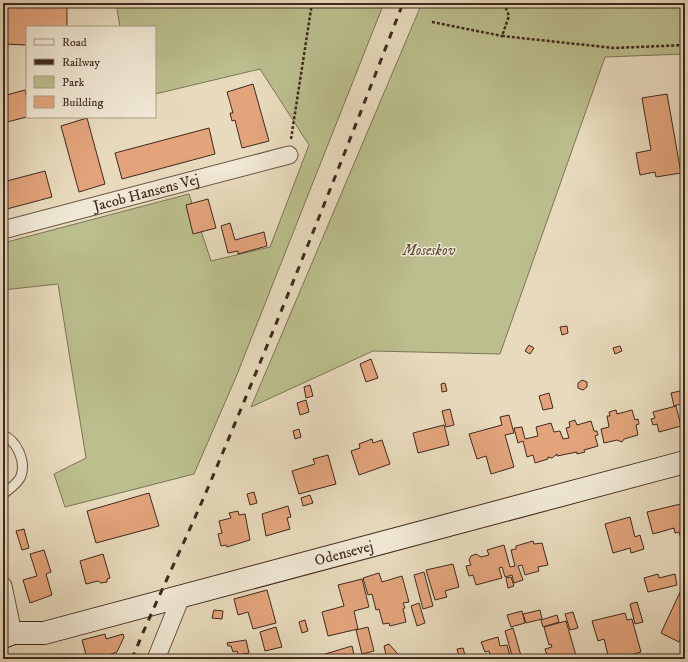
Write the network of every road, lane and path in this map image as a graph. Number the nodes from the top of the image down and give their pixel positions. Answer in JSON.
{"nodes":[{"id":1,"x":312,"y":3,"type":"edge"},
{"id":2,"x":504,"y":3,"type":"edge"},
{"id":3,"x":432,"y":22,"type":"dead end"},
{"id":4,"x":502,"y":36,"type":"junction"},
{"id":5,"x":685,"y":45,"type":"edge"},
{"id":6,"x":289,"y":155,"type":"joint"},
{"id":7,"x":3,"y":230,"type":"edge"},
{"id":8,"x":3,"y":435,"type":"edge"},
{"id":9,"x":685,"y":462,"type":"edge"},
{"id":10,"x":3,"y":494,"type":"edge"},
{"id":11,"x":4,"y":596,"type":"edge"},
{"id":12,"x":181,"y":597,"type":"junction"},
{"id":13,"x":8,"y":635,"type":"edge"},
{"id":14,"x":156,"y":659,"type":"edge"}],
"edges":[{"from":1,"to":6,"type":"path"},
{"from":2,"to":4,"type":"path"},
{"from":3,"to":4,"type":"path"},
{"from":4,"to":5,"type":"path"},
{"from":6,"to":7,"type":"street","name":"Jacob Hansens Vej"},
{"from":8,"to":10,"type":"lane"},
{"from":9,"to":12,"type":"street","name":"Odensevej"},
{"from":11,"to":13,"type":"street"},
{"from":12,"to":13,"type":"street","name":"Odensevej"},
{"from":12,"to":14,"type":"street"}]}
